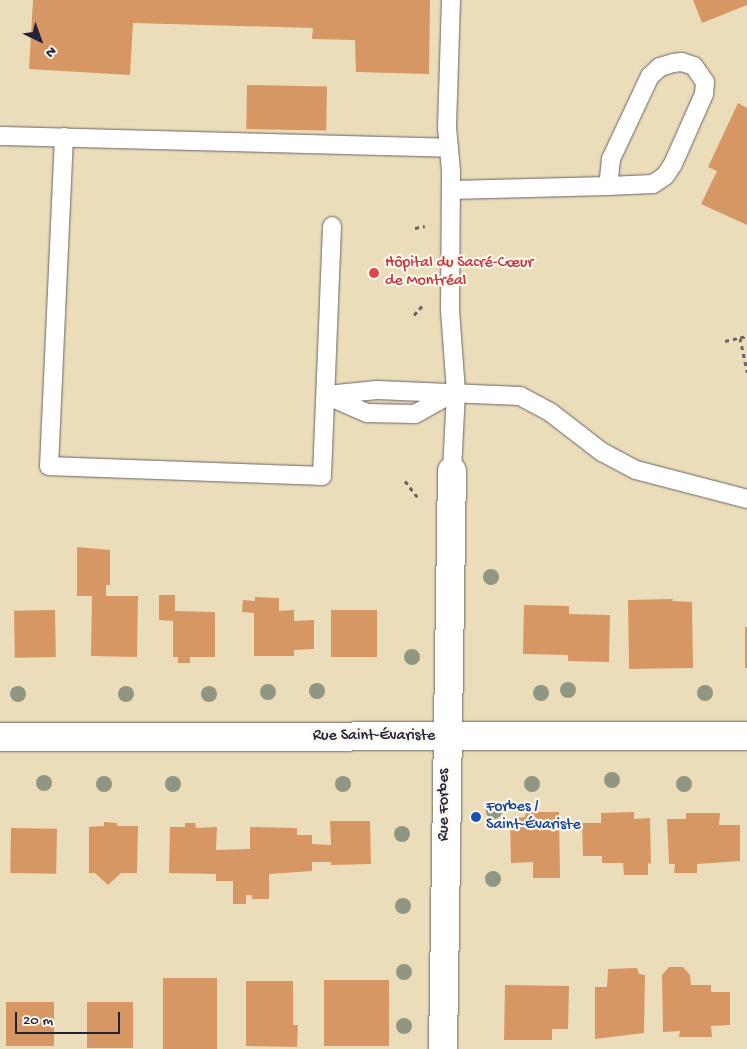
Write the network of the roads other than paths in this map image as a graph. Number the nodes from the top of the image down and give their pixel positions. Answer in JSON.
{"nodes":[{"id":1,"x":451,"y":0,"type":"edge"},
{"id":2,"x":0,"y":136,"type":"edge"},
{"id":3,"x":64,"y":137,"type":"junction"},
{"id":4,"x":449,"y":148,"type":"junction"},
{"id":5,"x":608,"y":186,"type":"junction"},
{"id":6,"x":451,"y":190,"type":"junction"},
{"id":7,"x":332,"y":226,"type":"dead end"},
{"id":8,"x":456,"y":392,"type":"junction"},
{"id":9,"x":326,"y":395,"type":"junction"},
{"id":10,"x":452,"y":471,"type":"joint"},
{"id":11,"x":747,"y":499,"type":"edge"},
{"id":12,"x":747,"y":736,"type":"edge"},
{"id":13,"x":0,"y":737,"type":"edge"},
{"id":14,"x":446,"y":737,"type":"junction"},
{"id":15,"x":443,"y":1049,"type":"edge"}],
"edges":[{"from":1,"to":4,"type":"lane"},
{"from":2,"to":3,"type":"lane"},
{"from":3,"to":4,"type":"lane"},
{"from":3,"to":9,"type":"lane"},
{"from":4,"to":6,"type":"lane"},
{"from":5,"to":5,"type":"lane"},
{"from":5,"to":6,"type":"lane"},
{"from":6,"to":8,"type":"lane"},
{"from":7,"to":9,"type":"lane"},
{"from":8,"to":9,"type":"lane"},
{"from":8,"to":10,"type":"lane"},
{"from":8,"to":11,"type":"lane"},
{"from":10,"to":14,"type":"street","name":"Rue Forbes"},
{"from":12,"to":14,"type":"street","name":"Rue Saint-Évariste"},
{"from":13,"to":14,"type":"street","name":"Rue Saint-Évariste"},
{"from":14,"to":15,"type":"street","name":"Rue Forbes"}]}
